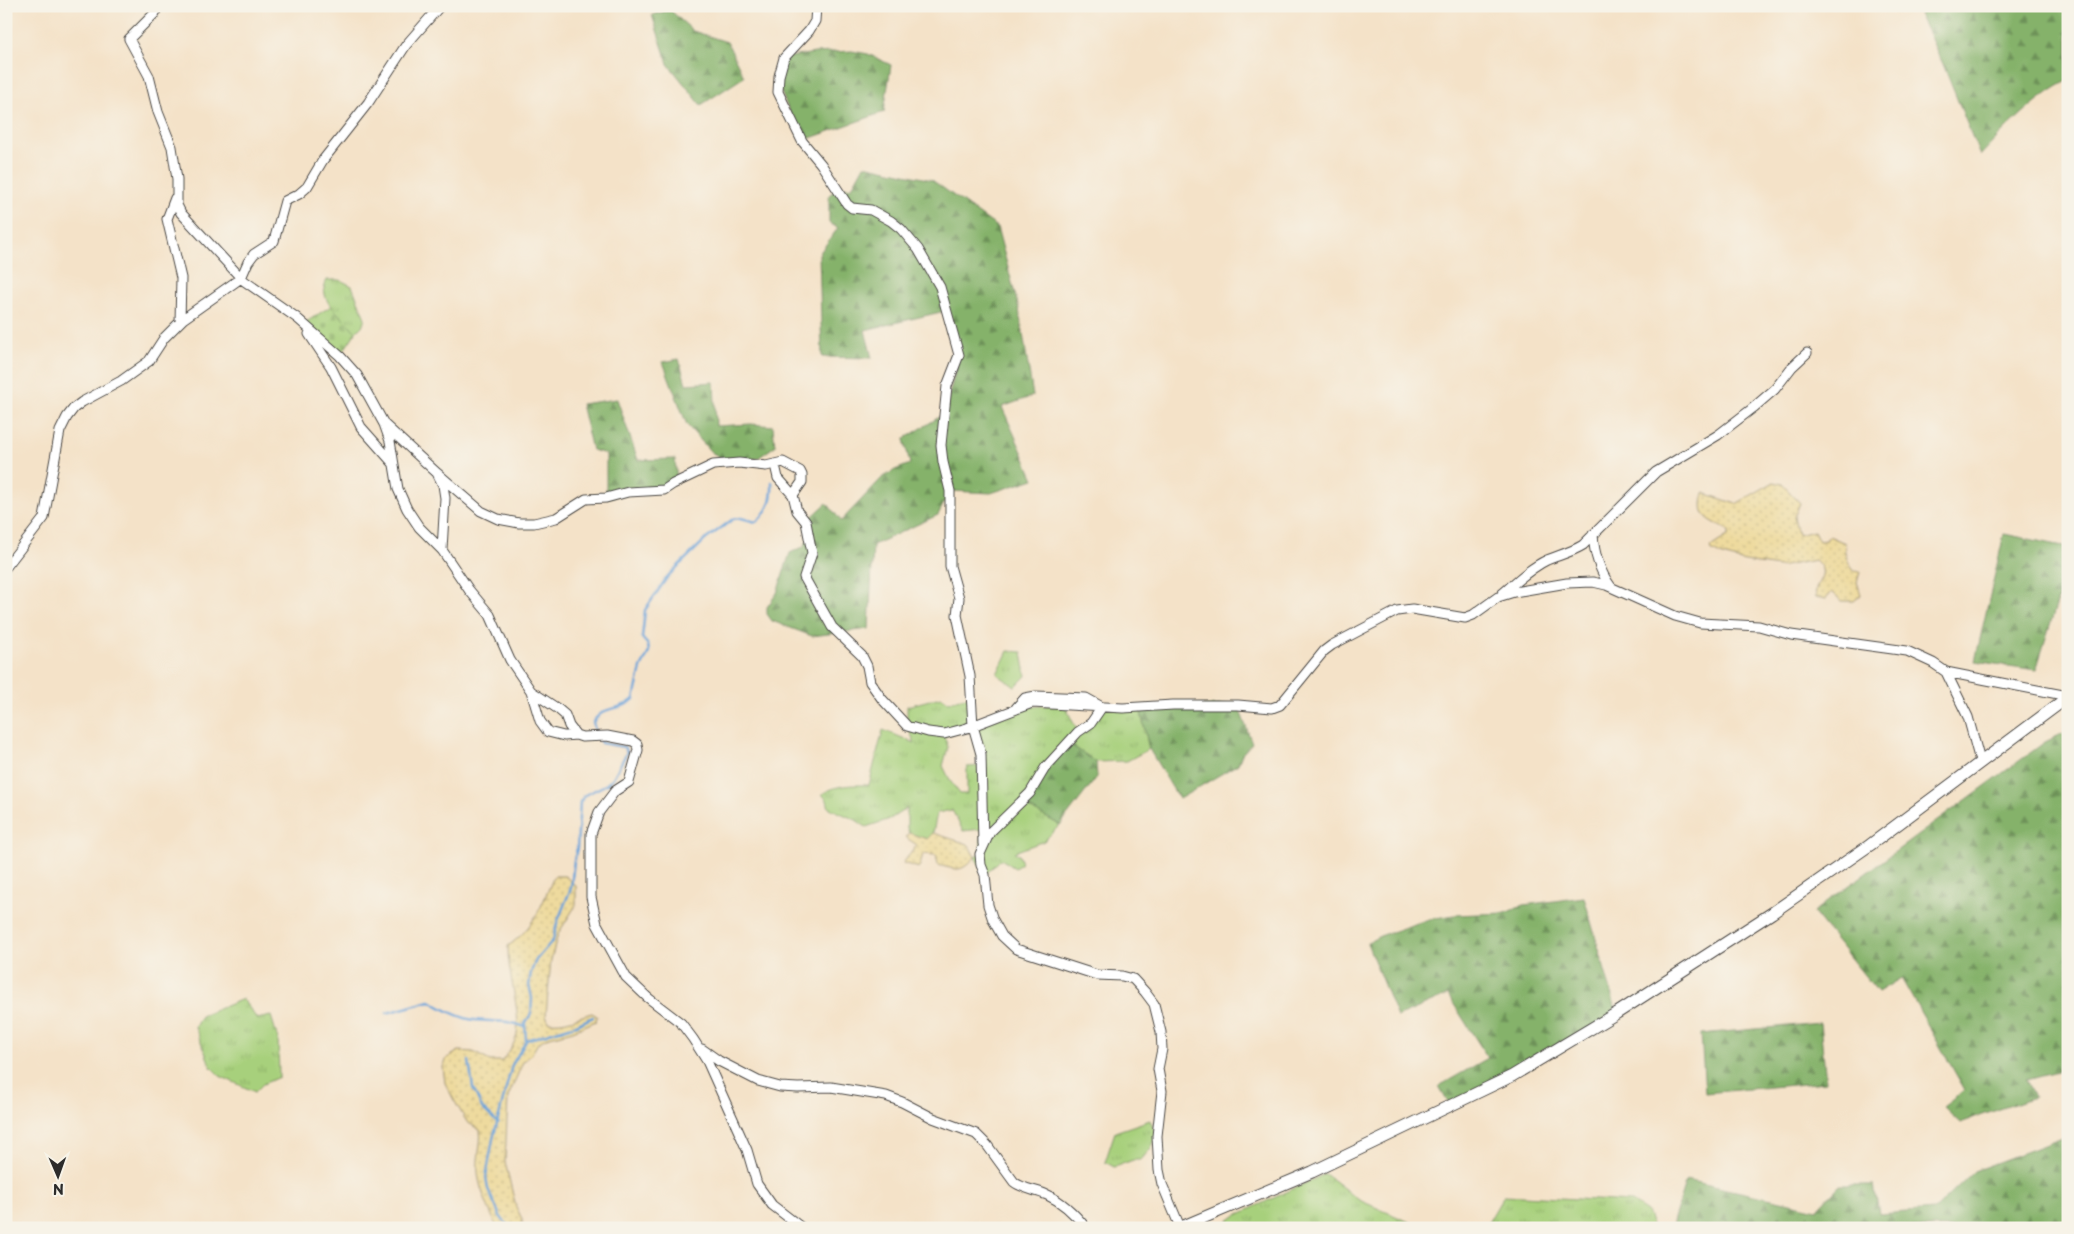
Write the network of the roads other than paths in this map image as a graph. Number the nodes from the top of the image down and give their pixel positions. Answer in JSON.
{"nodes":[{"id":1,"x":158,"y":6,"type":"edge"},
{"id":2,"x":440,"y":6,"type":"edge"},
{"id":3,"x":816,"y":6,"type":"edge"},
{"id":4,"x":178,"y":189,"type":"junction"},
{"id":5,"x":241,"y":278,"type":"junction"},
{"id":6,"x":297,"y":318,"type":"junction"},
{"id":7,"x":180,"y":322,"type":"junction"},
{"id":8,"x":1808,"y":353,"type":"dead end"},
{"id":9,"x":384,"y":424,"type":"junction"},
{"id":10,"x":394,"y":464,"type":"junction"},
{"id":11,"x":774,"y":465,"type":"junction"},
{"id":12,"x":437,"y":473,"type":"junction"},
{"id":13,"x":793,"y":496,"type":"junction"},
{"id":14,"x":1593,"y":534,"type":"junction"},
{"id":15,"x":442,"y":550,"type":"junction"},
{"id":16,"x":6,"y":567,"type":"edge"},
{"id":17,"x":1611,"y":587,"type":"junction"},
{"id":18,"x":1498,"y":597,"type":"junction"},
{"id":19,"x":1946,"y":672,"type":"junction"},
{"id":20,"x":531,"y":691,"type":"junction"},
{"id":21,"x":2068,"y":696,"type":"edge"},
{"id":22,"x":1102,"y":707,"type":"junction"},
{"id":23,"x":973,"y":726,"type":"junction"},
{"id":24,"x":576,"y":735,"type":"junction"},
{"id":25,"x":1980,"y":761,"type":"junction"},
{"id":26,"x":983,"y":844,"type":"junction"},
{"id":27,"x":698,"y":1046,"type":"junction"},
{"id":28,"x":802,"y":1228,"type":"edge"},
{"id":29,"x":1086,"y":1228,"type":"edge"},
{"id":30,"x":1180,"y":1228,"type":"edge"}],
"edges":[{"from":1,"to":4,"type":"street"},
{"from":2,"to":5,"type":"street"},
{"from":3,"to":23,"type":"street"},
{"from":4,"to":5,"type":"street"},
{"from":4,"to":7,"type":"street"},
{"from":5,"to":6,"type":"street"},
{"from":5,"to":7,"type":"street"},
{"from":6,"to":9,"type":"street"},
{"from":6,"to":10,"type":"street"},
{"from":7,"to":16,"type":"street"},
{"from":8,"to":14,"type":"street"},
{"from":9,"to":10,"type":"street"},
{"from":9,"to":12,"type":"street"},
{"from":10,"to":15,"type":"street"},
{"from":11,"to":12,"type":"street"},
{"from":11,"to":13,"type":"street"},
{"from":11,"to":13,"type":"street"},
{"from":12,"to":15,"type":"street"},
{"from":13,"to":23,"type":"street"},
{"from":14,"to":17,"type":"street"},
{"from":14,"to":18,"type":"street"},
{"from":15,"to":20,"type":"street"},
{"from":17,"to":18,"type":"street"},
{"from":17,"to":19,"type":"street"},
{"from":18,"to":22,"type":"street"},
{"from":19,"to":21,"type":"street"},
{"from":19,"to":25,"type":"street"},
{"from":20,"to":24,"type":"street"},
{"from":20,"to":24,"type":"street"},
{"from":21,"to":25,"type":"main road"},
{"from":22,"to":23,"type":"street"},
{"from":22,"to":26,"type":"street"},
{"from":23,"to":26,"type":"street"},
{"from":24,"to":27,"type":"street"},
{"from":25,"to":30,"type":"main road"},
{"from":26,"to":30,"type":"street"},
{"from":27,"to":28,"type":"street"},
{"from":27,"to":29,"type":"street"}]}
